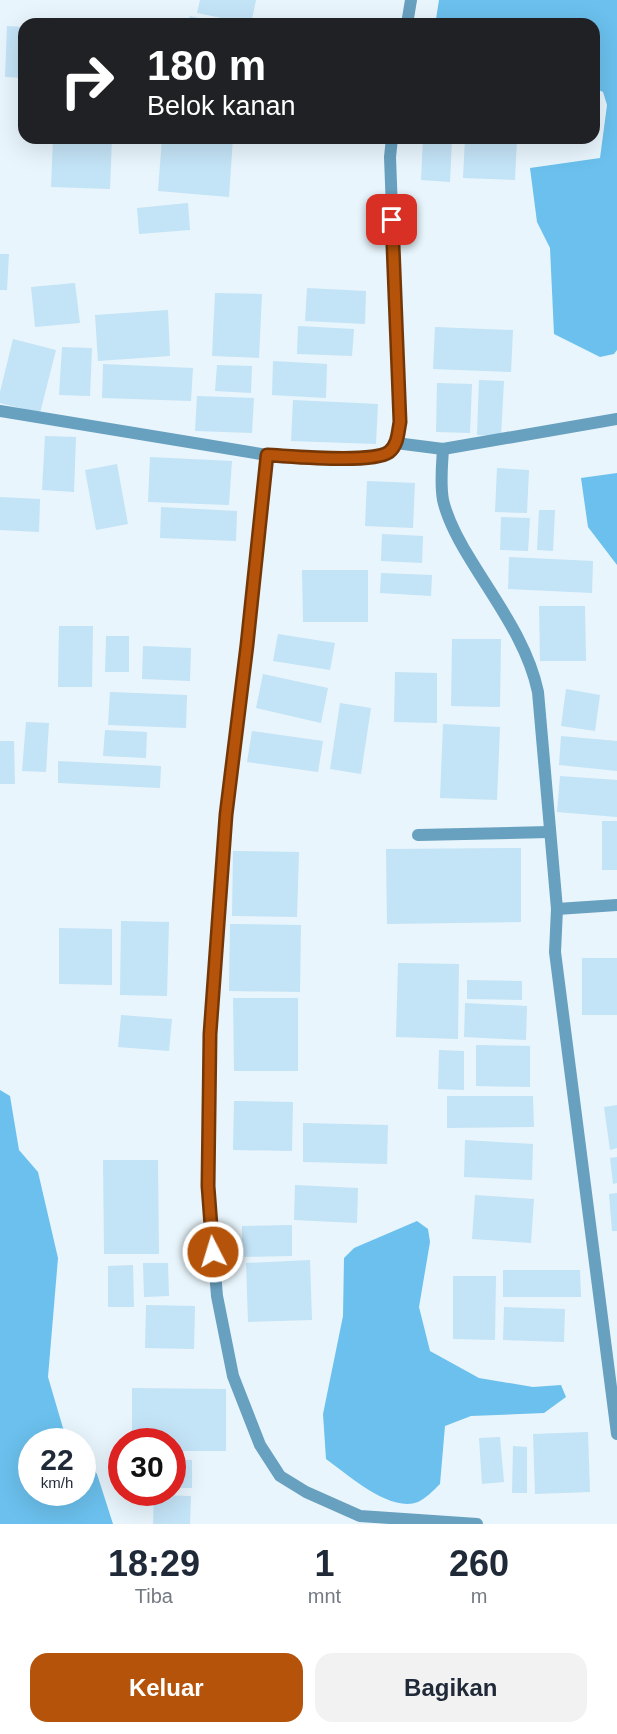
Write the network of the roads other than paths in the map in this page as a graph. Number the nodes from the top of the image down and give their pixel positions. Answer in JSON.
{"nodes":[{"id":1,"x":411,"y":0,"type":"edge"},
{"id":2,"x":409,"y":18,"type":"edge"},
{"id":3,"x":392,"y":144,"type":"edge"},
{"id":4,"x":0,"y":411,"type":"edge"},
{"id":5,"x":617,"y":419,"type":"edge"},
{"id":6,"x":396,"y":443,"type":"junction"},
{"id":7,"x":443,"y":449,"type":"junction"},
{"id":8,"x":267,"y":455,"type":"junction"},
{"id":9,"x":549,"y":832,"type":"junction"},
{"id":10,"x":418,"y":835,"type":"dead end"},
{"id":11,"x":617,"y":905,"type":"edge"},
{"id":12,"x":556,"y":909,"type":"junction"},
{"id":13,"x":617,"y":1434,"type":"edge"},
{"id":14,"x":477,"y":1524,"type":"edge"}],
"edges":[{"from":1,"to":2,"type":"street"},
{"from":3,"to":6,"type":"street"},
{"from":4,"to":8,"type":"street"},
{"from":5,"to":7,"type":"street"},
{"from":6,"to":7,"type":"street"},
{"from":6,"to":8,"type":"street"},
{"from":7,"to":9,"type":"street"},
{"from":8,"to":14,"type":"street"},
{"from":9,"to":10,"type":"street"},
{"from":9,"to":12,"type":"street"},
{"from":11,"to":12,"type":"street"},
{"from":12,"to":13,"type":"street"}]}
